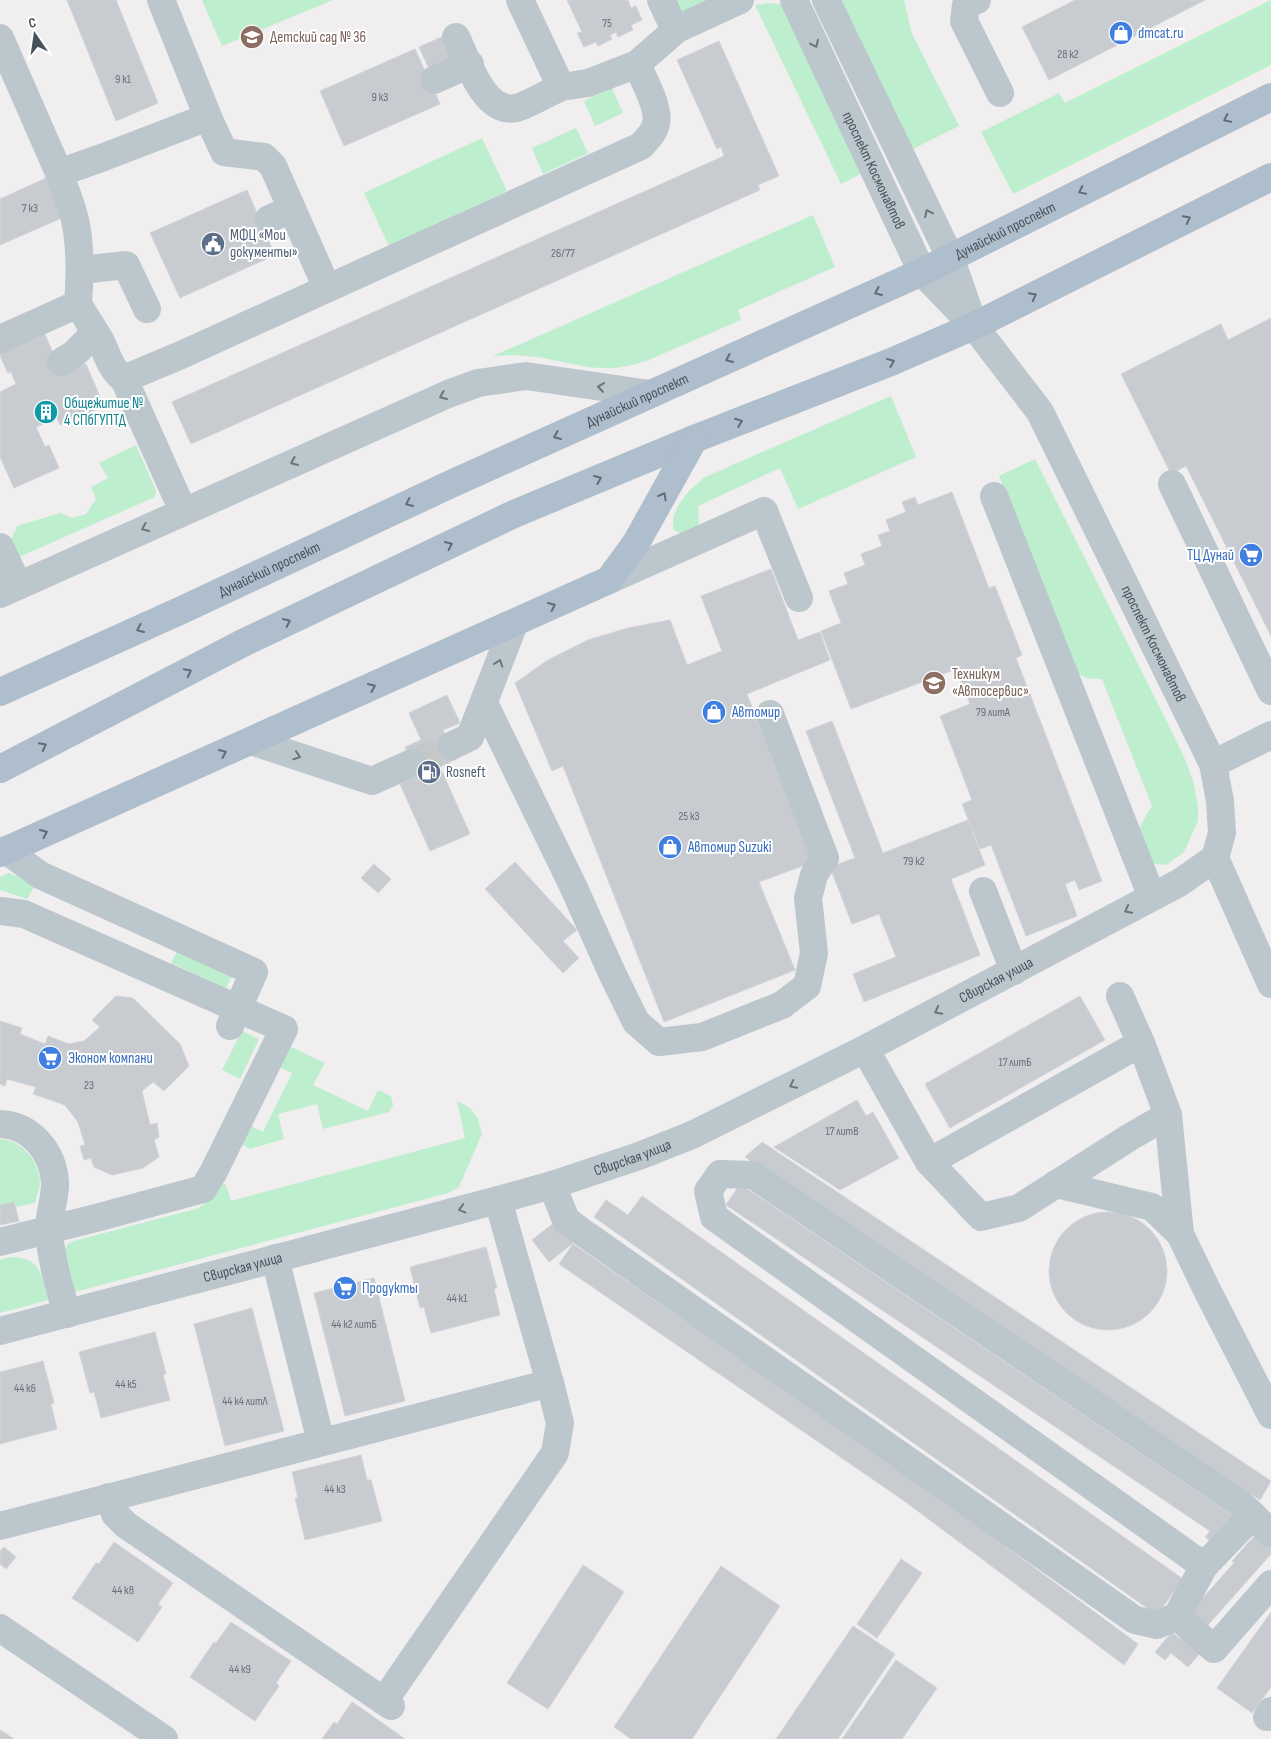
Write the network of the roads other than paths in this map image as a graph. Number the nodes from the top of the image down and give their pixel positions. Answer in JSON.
{"nodes":[{"id":1,"x":161,"y":0,"type":"edge"},
{"id":2,"x":520,"y":0,"type":"edge"},
{"id":3,"x":661,"y":0,"type":"edge"},
{"id":4,"x":740,"y":0,"type":"edge"},
{"id":5,"x":794,"y":0,"type":"edge"},
{"id":6,"x":826,"y":0,"type":"edge"},
{"id":7,"x":977,"y":0,"type":"edge"},
{"id":8,"x":677,"y":29,"type":"junction"},
{"id":9,"x":456,"y":37,"type":"dead end"},
{"id":10,"x":0,"y":38,"type":"edge"},
{"id":11,"x":470,"y":64,"type":"junction"},
{"id":12,"x":637,"y":64,"type":"junction"},
{"id":13,"x":434,"y":80,"type":"dead end"},
{"id":14,"x":561,"y":87,"type":"junction"},
{"id":15,"x":1000,"y":94,"type":"dead end"},
{"id":16,"x":1271,"y":97,"type":"edge"},
{"id":17,"x":208,"y":117,"type":"junction"},
{"id":18,"x":59,"y":173,"type":"junction"},
{"id":19,"x":1271,"y":177,"type":"edge"},
{"id":20,"x":950,"y":257,"type":"junction"},
{"id":21,"x":81,"y":270,"type":"junction"},
{"id":22,"x":922,"y":272,"type":"junction"},
{"id":23,"x":327,"y":288,"type":"junction"},
{"id":24,"x":78,"y":304,"type":"junction"},
{"id":25,"x":147,"y":310,"type":"dead end"},
{"id":26,"x":974,"y":326,"type":"junction"},
{"id":27,"x":95,"y":333,"type":"junction"},
{"id":28,"x":0,"y":339,"type":"edge"},
{"id":29,"x":61,"y":362,"type":"dead end"},
{"id":30,"x":124,"y":379,"type":"junction"},
{"id":31,"x":650,"y":394,"type":"junction"},
{"id":32,"x":694,"y":439,"type":"junction"},
{"id":33,"x":1172,"y":484,"type":"dead end"},
{"id":34,"x":994,"y":496,"type":"dead end"},
{"id":35,"x":182,"y":511,"type":"junction"},
{"id":36,"x":0,"y":547,"type":"edge"},
{"id":37,"x":609,"y":580,"type":"junction"},
{"id":38,"x":9,"y":590,"type":"edge"},
{"id":39,"x":799,"y":598,"type":"dead end"},
{"id":40,"x":514,"y":624,"type":"junction"},
{"id":41,"x":1271,"y":691,"type":"edge"},
{"id":42,"x":0,"y":692,"type":"edge"},
{"id":43,"x":484,"y":703,"type":"junction"},
{"id":44,"x":770,"y":714,"type":"dead end"},
{"id":45,"x":1271,"y":735,"type":"edge"},
{"id":46,"x":251,"y":741,"type":"junction"},
{"id":47,"x":450,"y":746,"type":"tunnel mouth"},
{"id":48,"x":412,"y":763,"type":"tunnel mouth"},
{"id":49,"x":1213,"y":764,"type":"junction"},
{"id":50,"x":0,"y":769,"type":"edge"},
{"id":51,"x":3,"y":852,"type":"edge"},
{"id":52,"x":1215,"y":858,"type":"junction"},
{"id":53,"x":983,"y":891,"type":"dead end"},
{"id":54,"x":1152,"y":897,"type":"junction"},
{"id":55,"x":0,"y":911,"type":"edge"},
{"id":56,"x":1014,"y":971,"type":"junction"},
{"id":57,"x":1271,"y":984,"type":"edge"},
{"id":58,"x":1120,"y":996,"type":"dead end"},
{"id":59,"x":234,"y":1016,"type":"junction"},
{"id":60,"x":1141,"y":1043,"type":"junction"},
{"id":61,"x":865,"y":1049,"type":"junction"},
{"id":62,"x":1168,"y":1115,"type":"junction"},
{"id":63,"x":0,"y":1124,"type":"edge"},
{"id":64,"x":929,"y":1162,"type":"junction"},
{"id":65,"x":552,"y":1184,"type":"junction"},
{"id":66,"x":1056,"y":1184,"type":"junction"},
{"id":67,"x":498,"y":1200,"type":"junction"},
{"id":68,"x":49,"y":1230,"type":"junction"},
{"id":69,"x":1180,"y":1234,"type":"junction"},
{"id":70,"x":0,"y":1242,"type":"edge"},
{"id":71,"x":275,"y":1258,"type":"junction"},
{"id":72,"x":67,"y":1314,"type":"junction"},
{"id":73,"x":0,"y":1331,"type":"edge"},
{"id":74,"x":550,"y":1383,"type":"junction"},
{"id":75,"x":1271,"y":1415,"type":"edge"},
{"id":76,"x":321,"y":1442,"type":"junction"},
{"id":77,"x":109,"y":1497,"type":"junction"},
{"id":78,"x":1262,"y":1524,"type":"edge"},
{"id":79,"x":0,"y":1526,"type":"edge"},
{"id":80,"x":1204,"y":1566,"type":"junction"},
{"id":81,"x":1271,"y":1584,"type":"edge"},
{"id":82,"x":1177,"y":1616,"type":"junction"},
{"id":83,"x":0,"y":1628,"type":"edge"},
{"id":84,"x":164,"y":1739,"type":"edge"}],
"edges":[{"from":1,"to":17,"type":"street"},
{"from":2,"to":14,"type":"street"},
{"from":3,"to":8,"type":"street"},
{"from":4,"to":8,"type":"street"},
{"from":5,"to":22,"type":"street","name":"проспект Космонавтов","one_way":true},
{"from":20,"to":6,"type":"street","name":"проспект Космонавтов","one_way":true},
{"from":7,"to":15,"type":"street"},
{"from":8,"to":12,"type":"street"},
{"from":9,"to":11,"type":"street"},
{"from":10,"to":18,"type":"street"},
{"from":11,"to":13,"type":"street"},
{"from":11,"to":14,"type":"street"},
{"from":12,"to":14,"type":"street"},
{"from":12,"to":23,"type":"street"},
{"from":16,"to":20,"type":"main road","name":"Дунайский проспект","one_way":true},
{"from":17,"to":18,"type":"street"},
{"from":17,"to":23,"type":"street"},
{"from":18,"to":21,"type":"street"},
{"from":26,"to":19,"type":"main road","one_way":true},
{"from":20,"to":22,"type":"main road","name":"Дунайский проспект"},
{"from":20,"to":26,"type":"street","name":"проспект Космонавтов"},
{"from":21,"to":24,"type":"street"},
{"from":21,"to":25,"type":"street"},
{"from":22,"to":26,"type":"street","name":"проспект Космонавтов"},
{"from":22,"to":31,"type":"main road","name":"Дунайский проспект","one_way":true},
{"from":23,"to":30,"type":"street"},
{"from":24,"to":27,"type":"street"},
{"from":24,"to":28,"type":"street"},
{"from":32,"to":26,"type":"main road","one_way":true},
{"from":26,"to":49,"type":"street","name":"проспект Космонавтов"},
{"from":27,"to":29,"type":"street"},
{"from":27,"to":30,"type":"street"},
{"from":30,"to":35,"type":"street"},
{"from":31,"to":35,"type":"street","one_way":true},
{"from":31,"to":42,"type":"main road","name":"Дунайский проспект","one_way":true},
{"from":37,"to":32,"type":"main road","one_way":true},
{"from":50,"to":32,"type":"main road","one_way":true},
{"from":33,"to":41,"type":"street"},
{"from":34,"to":54,"type":"street"},
{"from":35,"to":38,"type":"street","one_way":true},
{"from":36,"to":38,"type":"street"},
{"from":37,"to":39,"type":"street"},
{"from":40,"to":37,"type":"main road","one_way":true},
{"from":43,"to":40,"type":"street","one_way":true},
{"from":46,"to":40,"type":"main road","one_way":true},
{"from":43,"to":44,"type":"street"},
{"from":43,"to":47,"type":"street"},
{"from":45,"to":49,"type":"street"},
{"from":46,"to":48,"type":"street","one_way":true},
{"from":51,"to":46,"type":"main road","one_way":true},
{"from":49,"to":52,"type":"street","name":"проспект Космонавтов"},
{"from":51,"to":59,"type":"street"},
{"from":52,"to":54,"type":"street","name":"Свирская улица"},
{"from":52,"to":57,"type":"street"},
{"from":53,"to":56,"type":"street"},
{"from":54,"to":56,"type":"street","name":"Свирская улица","one_way":true},
{"from":55,"to":59,"type":"street"},
{"from":56,"to":61,"type":"street","name":"Свирская улица","one_way":true},
{"from":58,"to":60,"type":"street"},
{"from":59,"to":68,"type":"street"},
{"from":60,"to":62,"type":"street"},
{"from":60,"to":64,"type":"street"},
{"from":61,"to":64,"type":"street"},
{"from":61,"to":65,"type":"street","name":"Свирская улица","one_way":true},
{"from":62,"to":66,"type":"street"},
{"from":62,"to":69,"type":"street"},
{"from":63,"to":68,"type":"street"},
{"from":64,"to":66,"type":"street"},
{"from":65,"to":67,"type":"street","name":"Свирская улица"},
{"from":65,"to":82,"type":"street"},
{"from":66,"to":69,"type":"street"},
{"from":67,"to":71,"type":"street","name":"Свирская улица","one_way":true},
{"from":67,"to":74,"type":"street"},
{"from":68,"to":70,"type":"street"},
{"from":68,"to":72,"type":"street"},
{"from":69,"to":75,"type":"street"},
{"from":71,"to":72,"type":"street","name":"Свирская улица"},
{"from":71,"to":76,"type":"street"},
{"from":72,"to":73,"type":"street","name":"Свирская улица"},
{"from":74,"to":76,"type":"street"},
{"from":74,"to":77,"type":"street"},
{"from":76,"to":77,"type":"street"},
{"from":77,"to":79,"type":"street"},
{"from":78,"to":80,"type":"street"},
{"from":78,"to":80,"type":"street"},
{"from":80,"to":82,"type":"street"},
{"from":81,"to":82,"type":"street"},
{"from":83,"to":84,"type":"street"}]}
